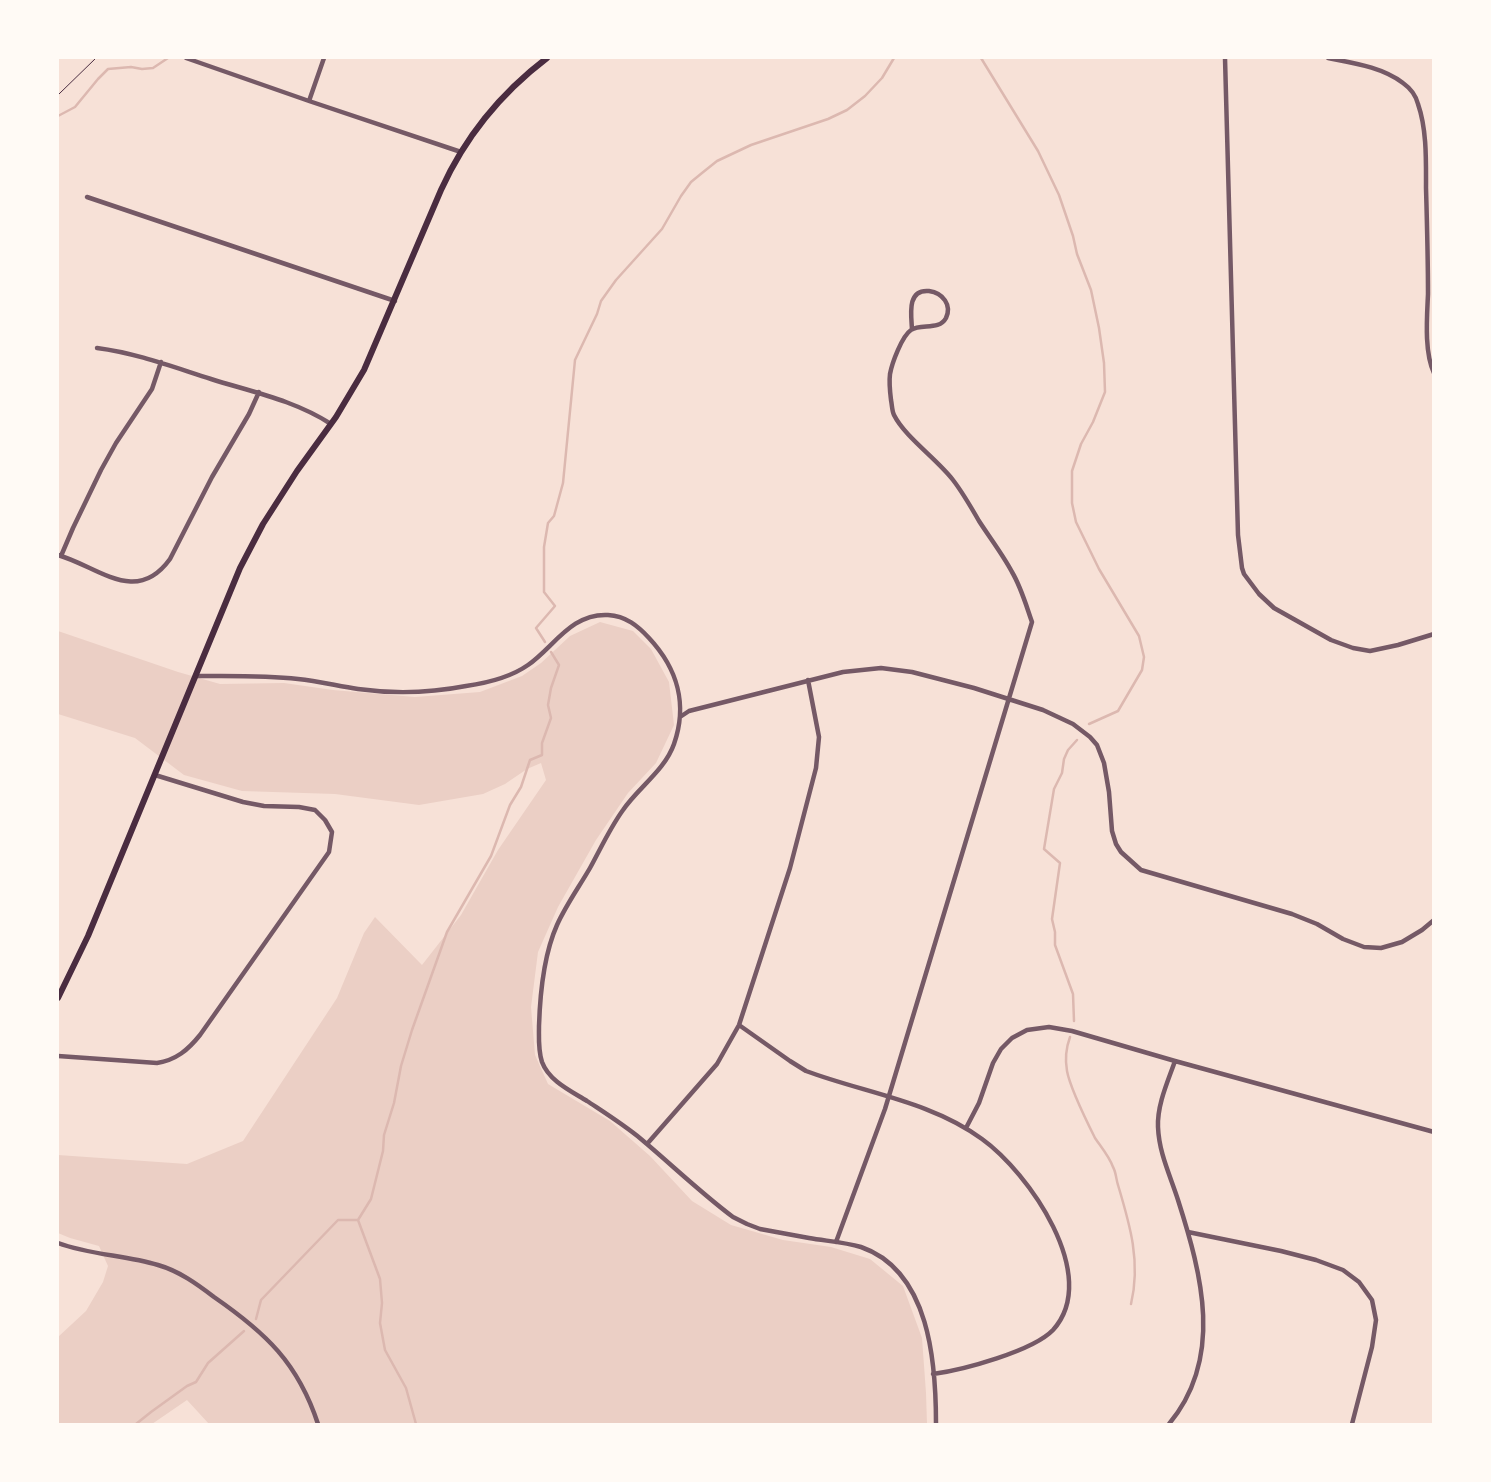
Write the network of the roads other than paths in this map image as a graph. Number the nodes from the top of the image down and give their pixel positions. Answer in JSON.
{"nodes":[{"id":1,"x":186,"y":58,"type":"edge"},
{"id":2,"x":324,"y":58,"type":"edge"},
{"id":3,"x":547,"y":58,"type":"edge"},
{"id":4,"x":1225,"y":58,"type":"edge"},
{"id":5,"x":1328,"y":58,"type":"edge"},
{"id":6,"x":309,"y":101,"type":"junction"},
{"id":7,"x":461,"y":152,"type":"junction"},
{"id":8,"x":1426,"y":159,"type":"junction"},
{"id":9,"x":1434,"y":159,"type":"edge"},
{"id":10,"x":87,"y":197,"type":"dead end"},
{"id":11,"x":395,"y":301,"type":"junction"},
{"id":12,"x":912,"y":329,"type":"junction"},
{"id":13,"x":97,"y":348,"type":"dead end"},
{"id":14,"x":161,"y":362,"type":"junction"},
{"id":15,"x":1434,"y":373,"type":"edge"},
{"id":16,"x":259,"y":392,"type":"junction"},
{"id":17,"x":331,"y":424,"type":"junction"},
{"id":18,"x":60,"y":556,"type":"edge"},
{"id":19,"x":1434,"y":634,"type":"edge"},
{"id":20,"x":195,"y":676,"type":"junction"},
{"id":21,"x":808,"y":680,"type":"junction"},
{"id":22,"x":1009,"y":699,"type":"junction"},
{"id":23,"x":680,"y":717,"type":"junction"},
{"id":24,"x":155,"y":775,"type":"junction"},
{"id":25,"x":1434,"y":920,"type":"edge"},
{"id":26,"x":58,"y":998,"type":"edge"},
{"id":27,"x":739,"y":1025,"type":"junction"},
{"id":28,"x":58,"y":1056,"type":"edge"},
{"id":29,"x":1175,"y":1061,"type":"junction"},
{"id":30,"x":888,"y":1097,"type":"junction"},
{"id":31,"x":966,"y":1128,"type":"junction"},
{"id":32,"x":1434,"y":1132,"type":"edge"},
{"id":33,"x":647,"y":1144,"type":"junction"},
{"id":34,"x":1188,"y":1232,"type":"junction"},
{"id":35,"x":836,"y":1242,"type":"junction"},
{"id":36,"x":58,"y":1243,"type":"edge"},
{"id":37,"x":934,"y":1374,"type":"junction"},
{"id":38,"x":318,"y":1424,"type":"edge"},
{"id":39,"x":936,"y":1424,"type":"edge"},
{"id":40,"x":1169,"y":1424,"type":"edge"},
{"id":41,"x":1352,"y":1424,"type":"edge"}],
"edges":[{"from":1,"to":6,"type":"street"},
{"from":2,"to":6,"type":"street"},
{"from":3,"to":7,"type":"main road"},
{"from":4,"to":19,"type":"street"},
{"from":5,"to":8,"type":"street"},
{"from":6,"to":7,"type":"street"},
{"from":7,"to":11,"type":"main road"},
{"from":8,"to":9,"type":"street"},
{"from":8,"to":15,"type":"street"},
{"from":10,"to":11,"type":"street"},
{"from":11,"to":17,"type":"main road"},
{"from":12,"to":12,"type":"street"},
{"from":12,"to":22,"type":"street"},
{"from":13,"to":14,"type":"street"},
{"from":14,"to":16,"type":"street"},
{"from":14,"to":18,"type":"street"},
{"from":16,"to":17,"type":"street"},
{"from":16,"to":18,"type":"street"},
{"from":17,"to":20,"type":"main road"},
{"from":20,"to":23,"type":"street"},
{"from":20,"to":24,"type":"main road"},
{"from":21,"to":22,"type":"street"},
{"from":21,"to":23,"type":"street"},
{"from":21,"to":27,"type":"street"},
{"from":22,"to":25,"type":"street"},
{"from":22,"to":30,"type":"street"},
{"from":23,"to":33,"type":"street"},
{"from":24,"to":26,"type":"main road"},
{"from":24,"to":28,"type":"street"},
{"from":27,"to":30,"type":"street"},
{"from":27,"to":33,"type":"street"},
{"from":29,"to":31,"type":"street"},
{"from":29,"to":32,"type":"street"},
{"from":29,"to":34,"type":"street"},
{"from":30,"to":31,"type":"street"},
{"from":30,"to":35,"type":"street"},
{"from":31,"to":37,"type":"street"},
{"from":33,"to":35,"type":"street"},
{"from":34,"to":40,"type":"street"},
{"from":34,"to":41,"type":"street"},
{"from":35,"to":37,"type":"street"},
{"from":36,"to":38,"type":"street"},
{"from":37,"to":39,"type":"street"}]}
